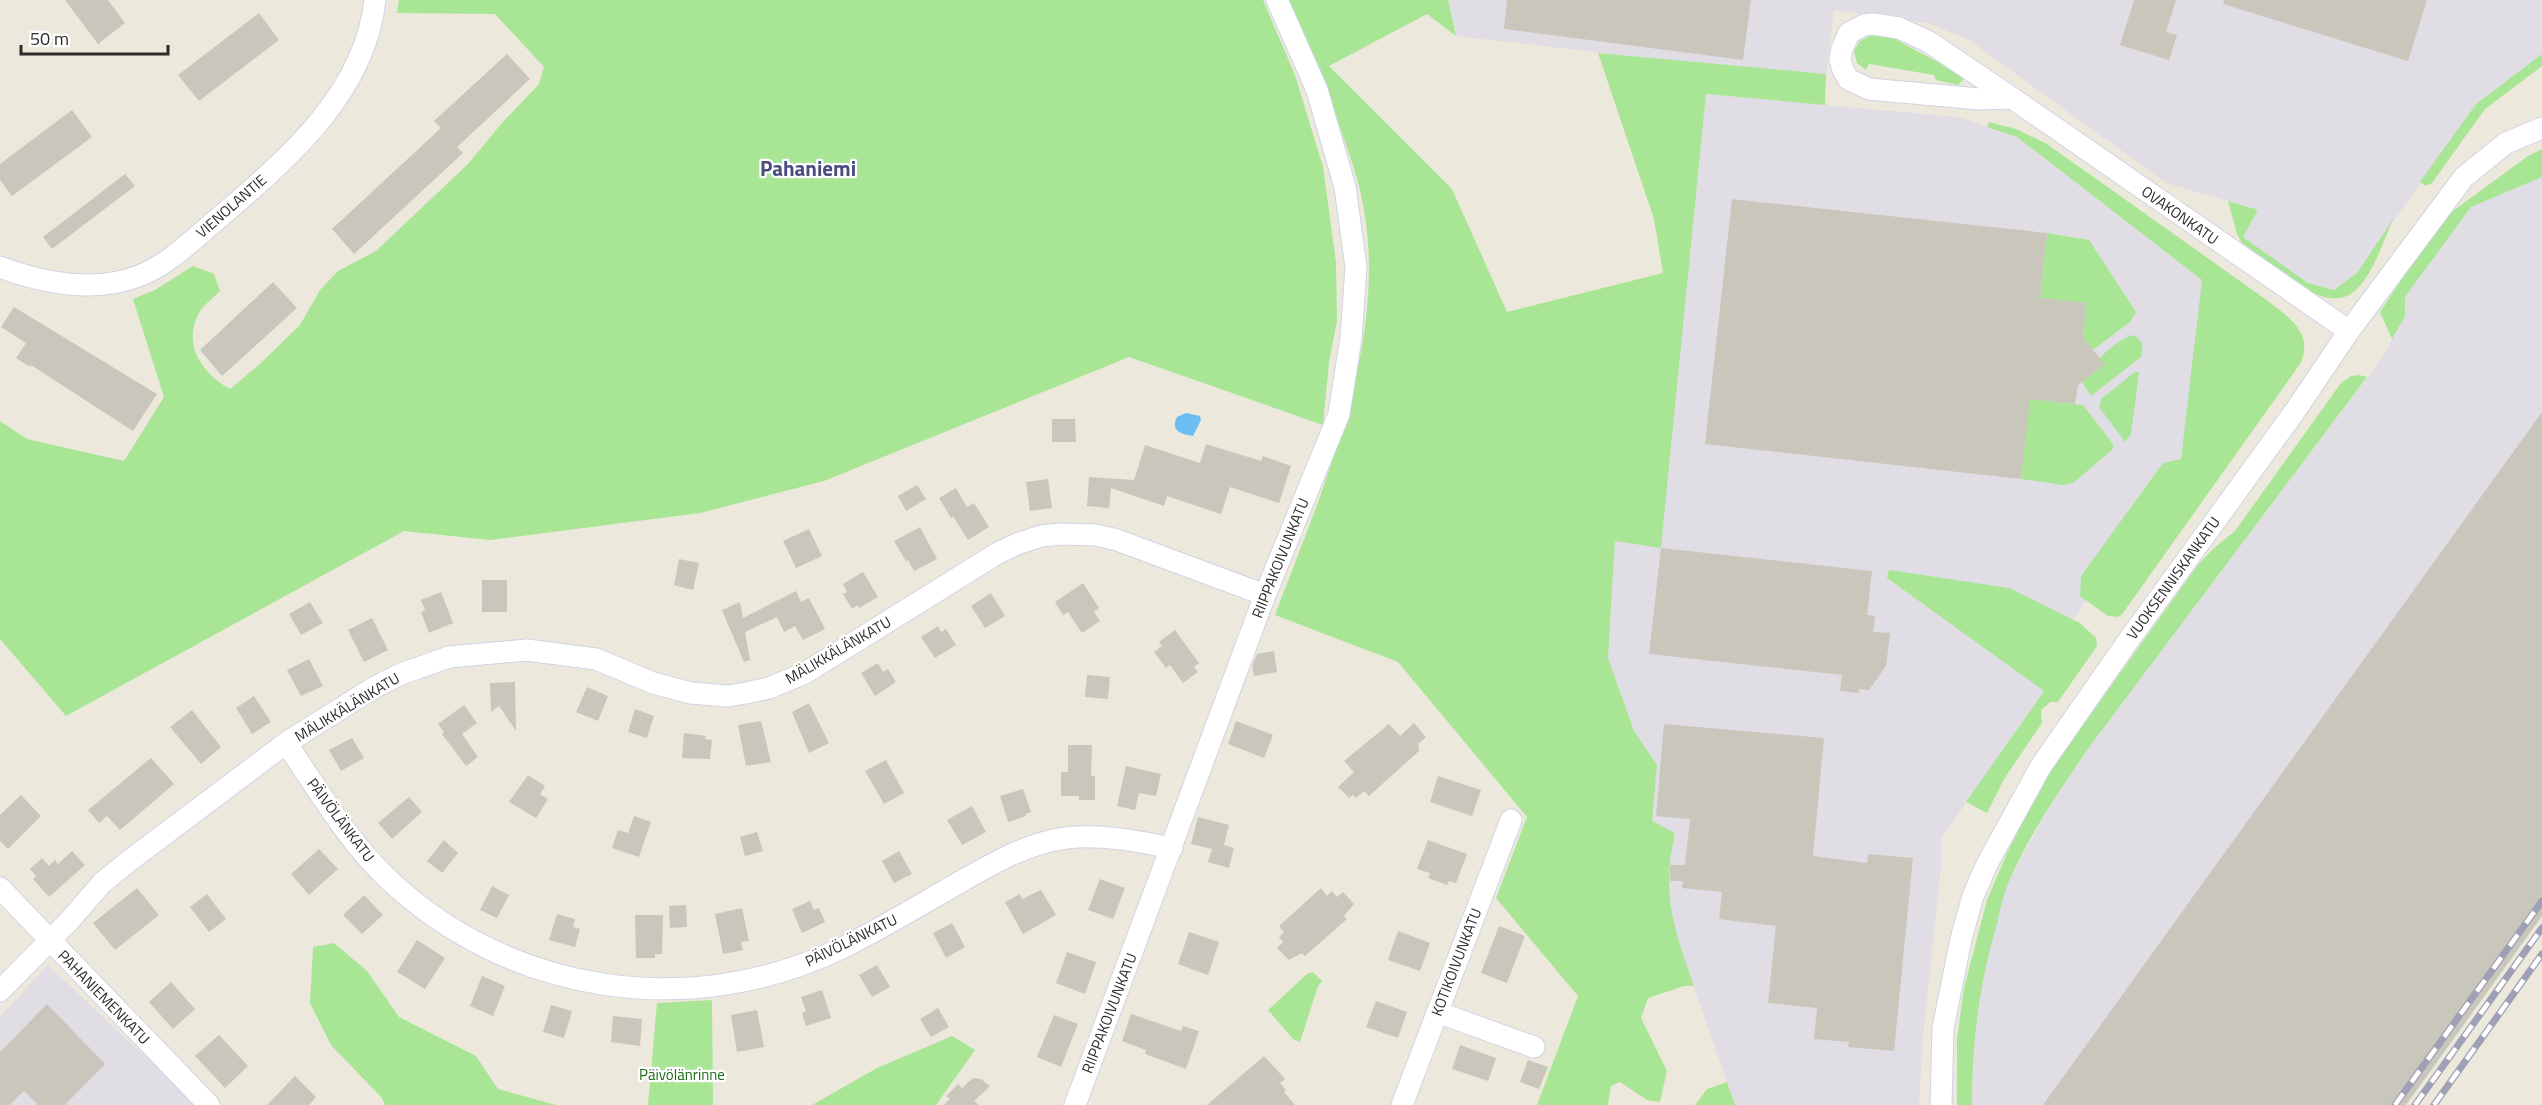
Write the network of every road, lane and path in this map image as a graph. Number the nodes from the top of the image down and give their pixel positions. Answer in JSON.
{"nodes":[{"id":1,"x":375,"y":0,"type":"edge"},
{"id":2,"x":1277,"y":0,"type":"edge"},
{"id":3,"x":2012,"y":98,"type":"junction"},
{"id":4,"x":2542,"y":128,"type":"edge"},
{"id":5,"x":0,"y":267,"type":"edge"},
{"id":6,"x":2349,"y":331,"type":"junction"},
{"id":7,"x":1265,"y":595,"type":"junction"},
{"id":8,"x":286,"y":743,"type":"junction"},
{"id":9,"x":1510,"y":820,"type":"dead end"},
{"id":10,"x":1172,"y":848,"type":"junction"},
{"id":11,"x":0,"y":888,"type":"edge"},
{"id":12,"x":50,"y":940,"type":"junction"},
{"id":13,"x":0,"y":991,"type":"edge"},
{"id":14,"x":1437,"y":1012,"type":"junction"},
{"id":15,"x":1534,"y":1047,"type":"dead end"},
{"id":16,"x":209,"y":1105,"type":"edge"},
{"id":17,"x":1075,"y":1105,"type":"edge"},
{"id":18,"x":1402,"y":1105,"type":"edge"},
{"id":19,"x":1941,"y":1105,"type":"edge"}],
"edges":[{"from":1,"to":5,"type":"street","name":"VIENOLANTIE"},
{"from":2,"to":7,"type":"street","name":"RIIPPAKOIVUNKATU"},
{"from":3,"to":3,"type":"street","name":"OVAKONKATU"},
{"from":3,"to":6,"type":"street","name":"OVAKONKATU"},
{"from":4,"to":6,"type":"street","name":"VUOKSENNISKANKATU"},
{"from":6,"to":19,"type":"street","name":"VUOKSENNISKANKATU"},
{"from":7,"to":8,"type":"street","name":"MÄLIKKÄLÄNKATU"},
{"from":7,"to":10,"type":"street","name":"RIIPPAKOIVUNKATU"},
{"from":8,"to":10,"type":"street","name":"PÄIVÖLÄNKATU"},
{"from":8,"to":12,"type":"street","name":"MÄLIKKÄLÄNKATU"},
{"from":9,"to":14,"type":"street","name":"KOTIKOIVUNKATU"},
{"from":10,"to":17,"type":"street","name":"RIIPPAKOIVUNKATU"},
{"from":11,"to":12,"type":"street","name":"PAHANIEMENKATU"},
{"from":12,"to":13,"type":"street","name":"MÄLIKKÄLÄNKATU"},
{"from":12,"to":16,"type":"street","name":"PAHANIEMENKATU"},
{"from":14,"to":15,"type":"street"},
{"from":14,"to":18,"type":"street","name":"KOTIKOIVUNKATU"}]}
